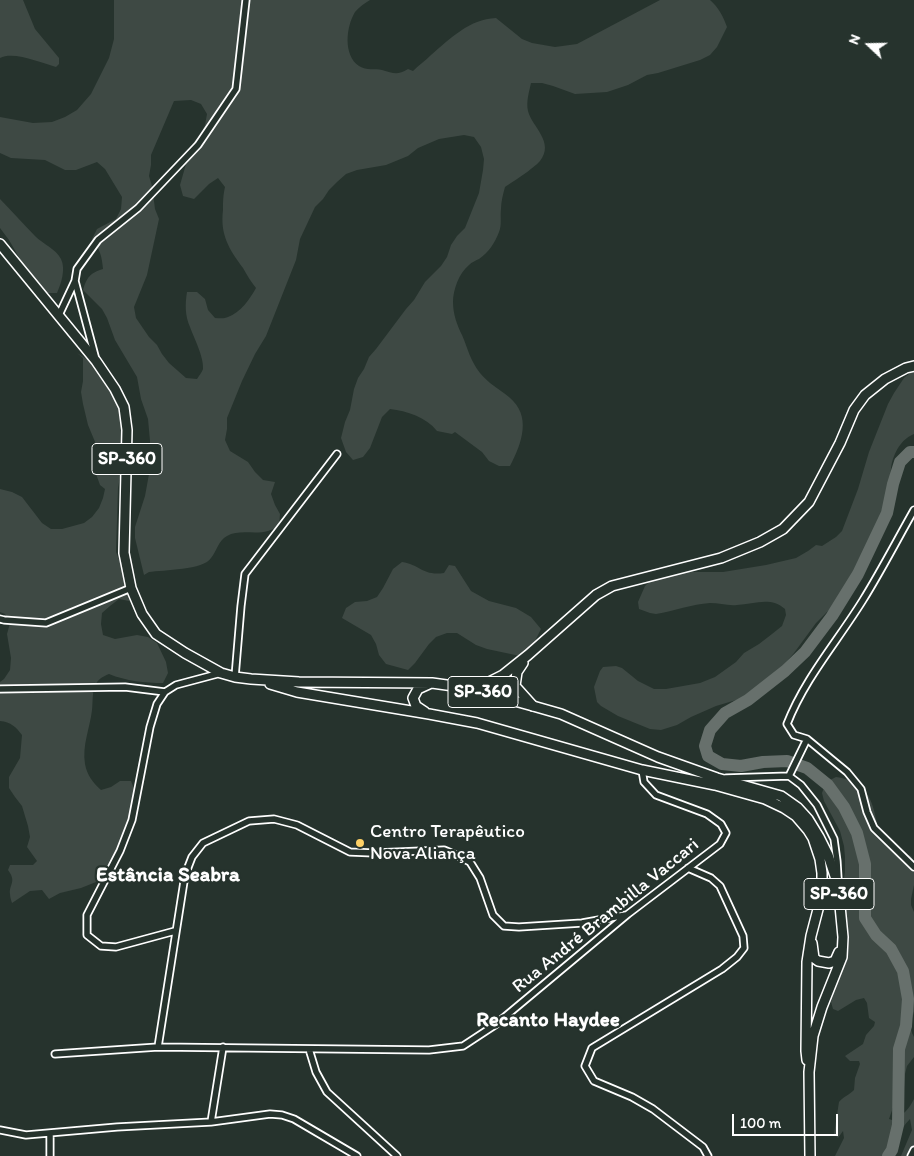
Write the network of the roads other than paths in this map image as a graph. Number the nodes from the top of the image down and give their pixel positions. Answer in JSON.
{"nodes":[{"id":1,"x":246,"y":0,"type":"edge"},
{"id":2,"x":0,"y":244,"type":"edge"},
{"id":3,"x":75,"y":281,"type":"junction"},
{"id":4,"x":58,"y":315,"type":"junction"},
{"id":5,"x":96,"y":361,"type":"junction"},
{"id":6,"x":914,"y":366,"type":"edge"},
{"id":7,"x":337,"y":454,"type":"dead end"},
{"id":8,"x":914,"y":510,"type":"edge"},
{"id":9,"x":131,"y":588,"type":"junction"},
{"id":10,"x":0,"y":619,"type":"edge"},
{"id":11,"x":528,"y":655,"type":"junction"},
{"id":12,"x":221,"y":673,"type":"junction"},
{"id":13,"x":235,"y":677,"type":"junction"},
{"id":14,"x":251,"y":679,"type":"junction"},
{"id":15,"x":432,"y":683,"type":"junction"},
{"id":16,"x":468,"y":688,"type":"junction"},
{"id":17,"x":0,"y":689,"type":"edge"},
{"id":18,"x":165,"y":692,"type":"junction"},
{"id":19,"x":533,"y":706,"type":"junction"},
{"id":20,"x":429,"y":714,"type":"junction"},
{"id":21,"x":807,"y":740,"type":"junction"},
{"id":22,"x":642,"y":770,"type":"junction"},
{"id":23,"x":789,"y":776,"type":"junction"},
{"id":24,"x":717,"y":778,"type":"junction"},
{"id":25,"x":914,"y":867,"type":"edge"},
{"id":26,"x":688,"y":868,"type":"junction"},
{"id":27,"x":838,"y":885,"type":"junction"},
{"id":28,"x":628,"y":914,"type":"junction"},
{"id":29,"x":175,"y":931,"type":"junction"},
{"id":30,"x":811,"y":936,"type":"junction"},
{"id":31,"x":843,"y":936,"type":"junction"},
{"id":32,"x":158,"y":1046,"type":"junction"},
{"id":33,"x":223,"y":1048,"type":"junction"},
{"id":34,"x":309,"y":1049,"type":"junction"},
{"id":35,"x":55,"y":1054,"type":"dead end"},
{"id":36,"x":809,"y":1072,"type":"junction"},
{"id":37,"x":211,"y":1122,"type":"junction"},
{"id":38,"x":0,"y":1130,"type":"edge"},
{"id":39,"x":50,"y":1133,"type":"junction"},
{"id":40,"x":914,"y":1150,"type":"edge"},
{"id":41,"x":50,"y":1156,"type":"edge"},
{"id":42,"x":357,"y":1156,"type":"edge"},
{"id":43,"x":397,"y":1156,"type":"edge"},
{"id":44,"x":708,"y":1156,"type":"edge"},
{"id":45,"x":810,"y":1156,"type":"edge"},
{"id":46,"x":911,"y":1156,"type":"edge"}],
"edges":[{"from":1,"to":3,"type":"street"},
{"from":2,"to":4,"type":"main road","number":"SP-360"},
{"from":3,"to":4,"type":"street"},
{"from":3,"to":5,"type":"street"},
{"from":4,"to":5,"type":"main road","number":"SP-360"},
{"from":5,"to":9,"type":"main road","number":"SP-360"},
{"from":6,"to":11,"type":"main road"},
{"from":7,"to":13,"type":"street"},
{"from":8,"to":21,"type":"street"},
{"from":9,"to":10,"type":"street"},
{"from":9,"to":12,"type":"main road","number":"SP-360"},
{"from":11,"to":16,"type":"main road"},
{"from":11,"to":19,"type":"main road"},
{"from":12,"to":13,"type":"main road","number":"SP-360"},
{"from":12,"to":18,"type":"street"},
{"from":13,"to":14,"type":"main road","number":"SP-360"},
{"from":14,"to":15,"type":"main road","number":"SP-360"},
{"from":14,"to":20,"type":"main road","number":"SP-360"},
{"from":15,"to":16,"type":"main road","number":"SP-360"},
{"from":15,"to":20,"type":"main road"},
{"from":16,"to":19,"type":"main road","number":"SP-360"},
{"from":17,"to":18,"type":"street"},
{"from":18,"to":29,"type":"street"},
{"from":19,"to":24,"type":"main road","number":"SP-360"},
{"from":20,"to":22,"type":"main road","number":"SP-360"},
{"from":21,"to":23,"type":"street"},
{"from":21,"to":25,"type":"street"},
{"from":22,"to":26,"type":"street","name":"Rua André Brambilla Vaccari"},
{"from":22,"to":30,"type":"main road","number":"SP-360"},
{"from":23,"to":24,"type":"street"},
{"from":23,"to":27,"type":"street"},
{"from":24,"to":27,"type":"main road","number":"SP-360"},
{"from":26,"to":28,"type":"street","name":"Rua André Brambilla Vaccari"},
{"from":26,"to":44,"type":"street"},
{"from":27,"to":31,"type":"main road","number":"SP-360"},
{"from":28,"to":29,"type":"street"},
{"from":28,"to":34,"type":"street","name":"Rua André Brambilla Vaccari"},
{"from":29,"to":32,"type":"street"},
{"from":30,"to":31,"type":"main road"},
{"from":30,"to":36,"type":"main road","number":"SP-360"},
{"from":31,"to":36,"type":"main road","number":"SP-360"},
{"from":32,"to":33,"type":"street","name":"Rua André Brambilla Vaccari"},
{"from":32,"to":35,"type":"street","name":"Rua André Brambilla Vaccari"},
{"from":33,"to":34,"type":"street","name":"Rua André Brambilla Vaccari"},
{"from":33,"to":37,"type":"street"},
{"from":34,"to":43,"type":"street"},
{"from":36,"to":45,"type":"main road","number":"SP-360"},
{"from":37,"to":39,"type":"street"},
{"from":37,"to":42,"type":"street"},
{"from":38,"to":39,"type":"street"},
{"from":39,"to":41,"type":"street"},
{"from":40,"to":46,"type":"street"}]}
